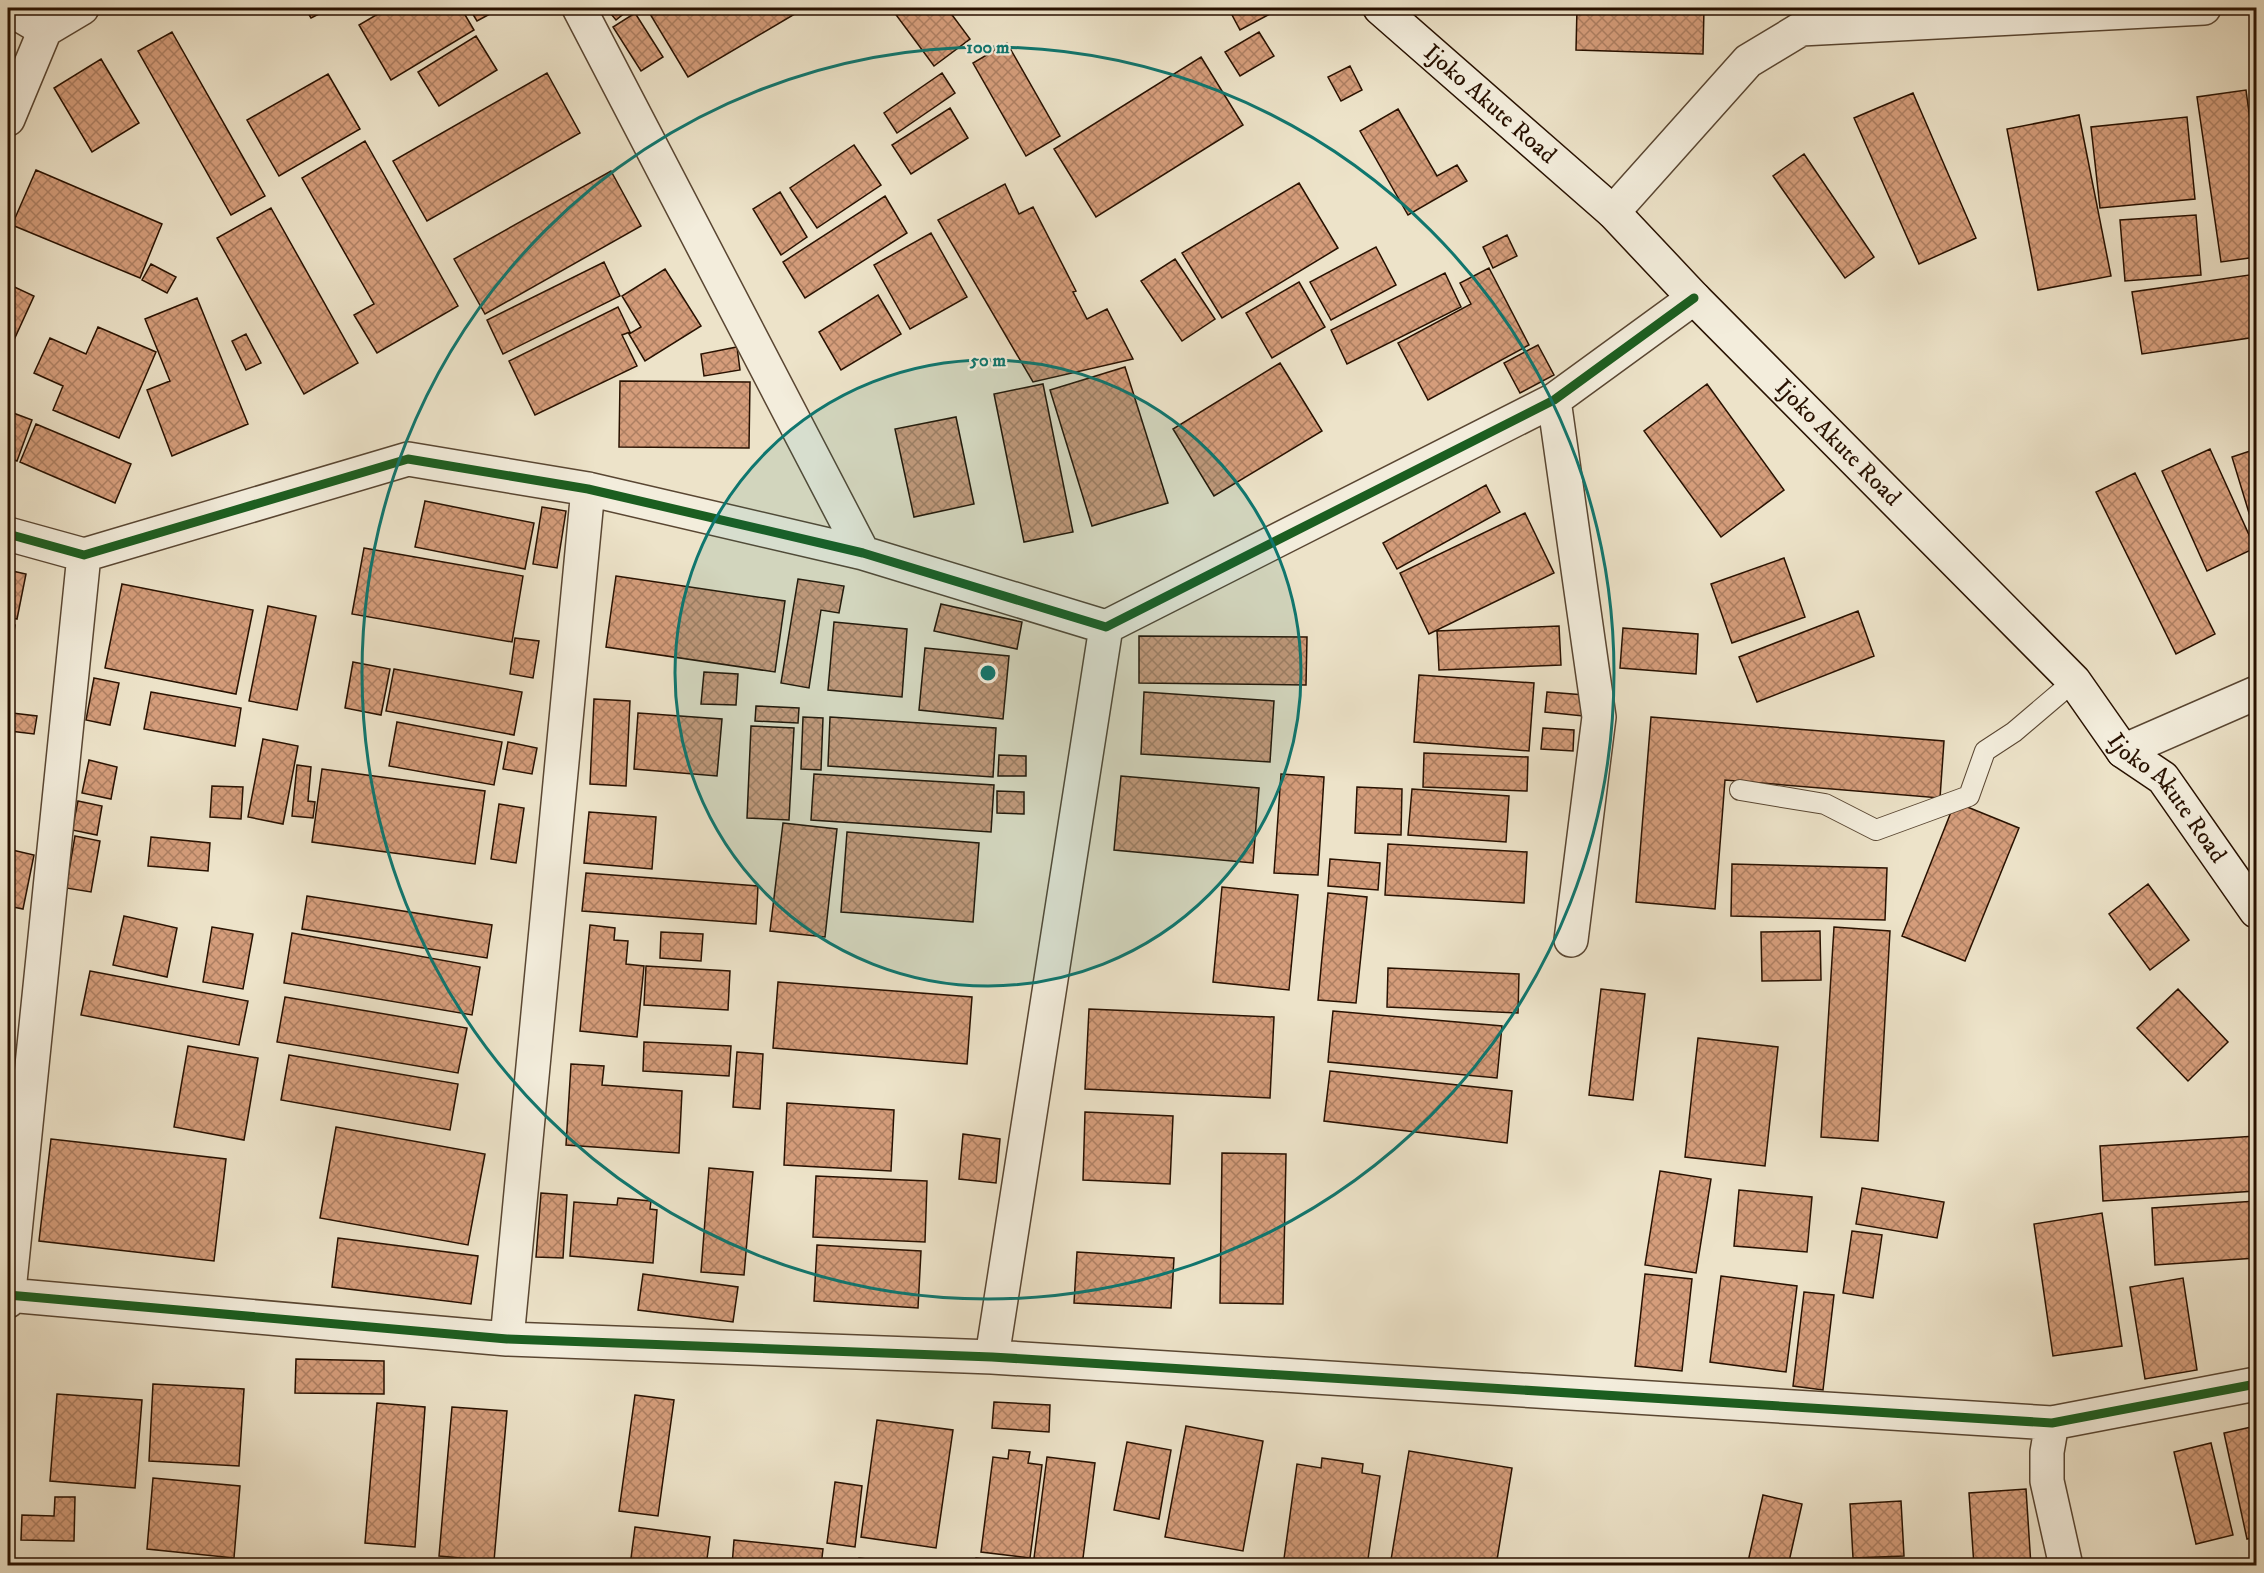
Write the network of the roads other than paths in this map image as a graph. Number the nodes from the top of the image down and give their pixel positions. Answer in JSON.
{"nodes":[{"id":1,"x":8,"y":8,"type":"edge"},
{"id":2,"x":82,"y":8,"type":"edge"},
{"id":3,"x":579,"y":8,"type":"edge"},
{"id":4,"x":1380,"y":8,"type":"edge"},
{"id":5,"x":2205,"y":8,"type":"edge"},
{"id":6,"x":45,"y":30,"type":"junction"},
{"id":7,"x":8,"y":119,"type":"edge"},
{"id":8,"x":1613,"y":212,"type":"junction"},
{"id":9,"x":1694,"y":298,"type":"junction"},
{"id":10,"x":1554,"y":400,"type":"junction"},
{"id":11,"x":588,"y":489,"type":"junction"},
{"id":12,"x":8,"y":534,"type":"edge"},
{"id":13,"x":863,"y":553,"type":"junction"},
{"id":14,"x":84,"y":555,"type":"junction"},
{"id":15,"x":1106,"y":627,"type":"junction"},
{"id":16,"x":2074,"y":681,"type":"junction"},
{"id":17,"x":2256,"y":693,"type":"edge"},
{"id":18,"x":2123,"y":751,"type":"junction"},
{"id":19,"x":1740,"y":790,"type":"dead end"},
{"id":20,"x":2256,"y":911,"type":"edge"},
{"id":21,"x":1571,"y":940,"type":"dead end"},
{"id":22,"x":8,"y":1295,"type":"edge"},
{"id":23,"x":8,"y":1301,"type":"edge"},
{"id":24,"x":507,"y":1339,"type":"junction"},
{"id":25,"x":992,"y":1357,"type":"junction"},
{"id":26,"x":2256,"y":1384,"type":"edge"},
{"id":27,"x":2052,"y":1422,"type":"junction"},
{"id":28,"x":2066,"y":1566,"type":"edge"}],
"edges":[{"from":1,"to":6,"type":"street"},
{"from":2,"to":6,"type":"street"},
{"from":3,"to":13,"type":"street"},
{"from":4,"to":8,"type":"street","name":"Ijoko Akute Road"},
{"from":5,"to":8,"type":"street"},
{"from":6,"to":7,"type":"street"},
{"from":8,"to":9,"type":"street","name":"Ijoko Akute Road"},
{"from":9,"to":10,"type":"street"},
{"from":9,"to":16,"type":"street","name":"Ijoko Akute Road"},
{"from":10,"to":15,"type":"street"},
{"from":10,"to":21,"type":"street"},
{"from":11,"to":13,"type":"street"},
{"from":11,"to":14,"type":"street"},
{"from":11,"to":24,"type":"street"},
{"from":12,"to":14,"type":"street"},
{"from":13,"to":15,"type":"street"},
{"from":14,"to":22,"type":"street"},
{"from":15,"to":25,"type":"street"},
{"from":16,"to":18,"type":"street","name":"Ijoko Akute Road"},
{"from":16,"to":19,"type":"lane"},
{"from":17,"to":18,"type":"street"},
{"from":18,"to":20,"type":"street","name":"Ijoko Akute Road"},
{"from":22,"to":23,"type":"street"},
{"from":22,"to":24,"type":"street"},
{"from":24,"to":25,"type":"street"},
{"from":25,"to":27,"type":"street"},
{"from":26,"to":27,"type":"street"},
{"from":27,"to":28,"type":"street"}]}
